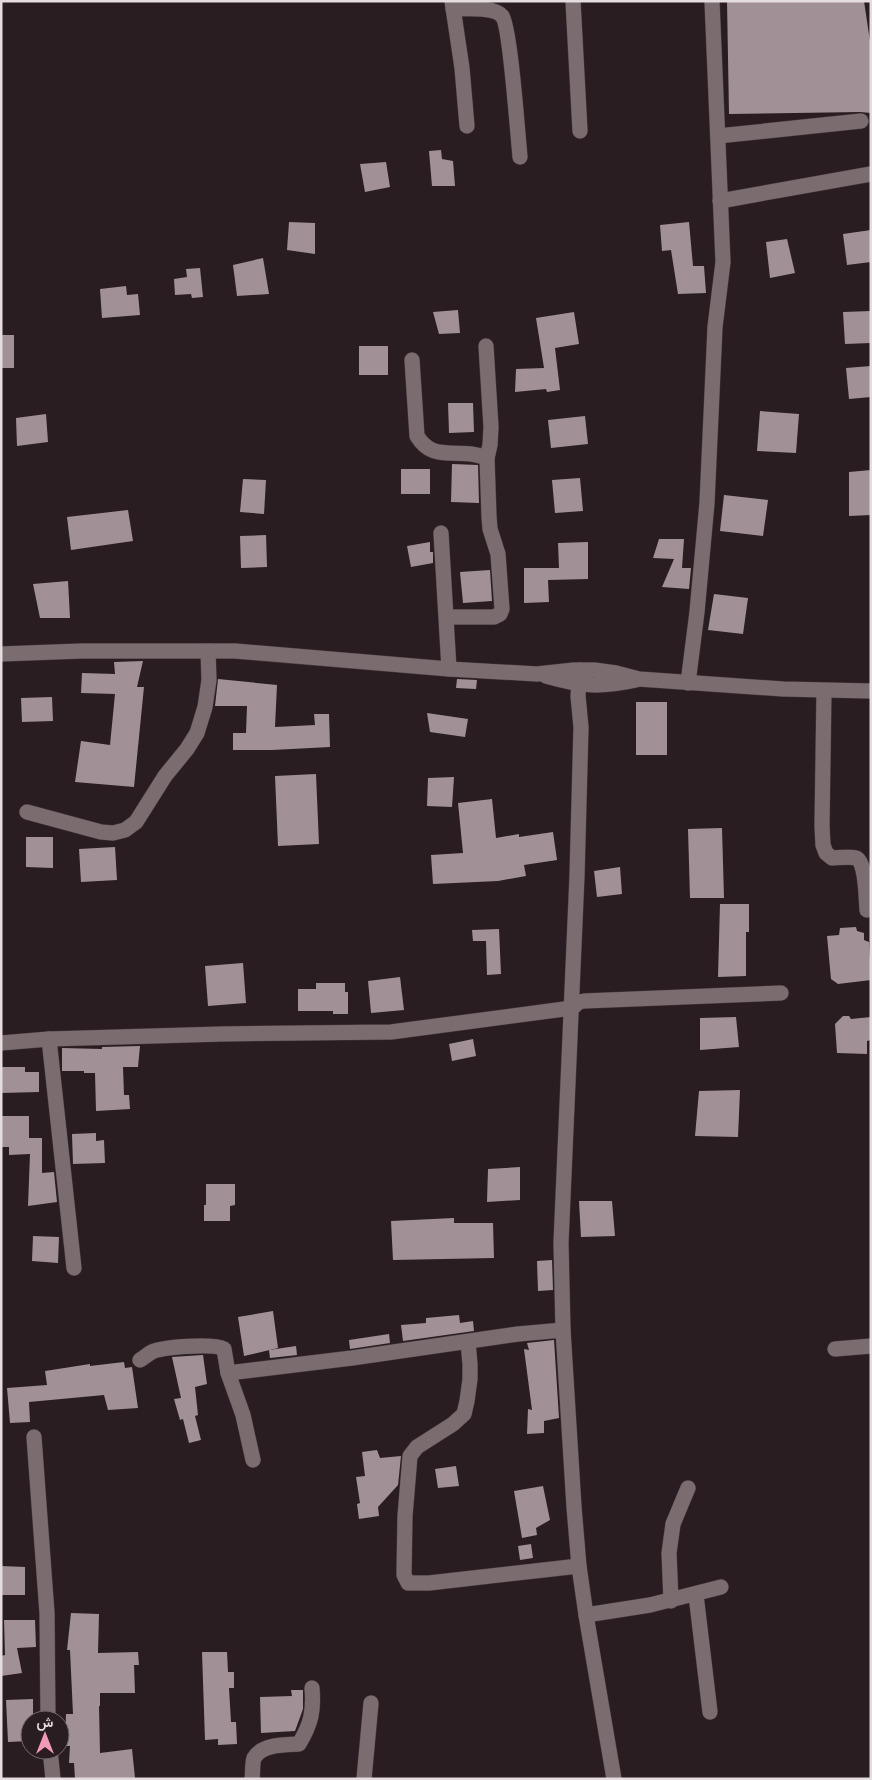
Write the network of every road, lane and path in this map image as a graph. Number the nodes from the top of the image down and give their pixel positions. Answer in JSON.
{"nodes":[{"id":1,"x":573,"y":1,"type":"edge"},
{"id":2,"x":712,"y":1,"type":"edge"},
{"id":3,"x":453,"y":5,"type":"edge"},
{"id":4,"x":861,"y":121,"type":"dead end"},
{"id":5,"x":467,"y":126,"type":"dead end"},
{"id":6,"x":580,"y":131,"type":"dead end"},
{"id":7,"x":718,"y":136,"type":"junction"},
{"id":8,"x":520,"y":157,"type":"dead end"},
{"id":9,"x":871,"y":174,"type":"edge"},
{"id":10,"x":720,"y":201,"type":"junction"},
{"id":11,"x":486,"y":346,"type":"dead end"},
{"id":12,"x":412,"y":360,"type":"dead end"},
{"id":13,"x":487,"y":458,"type":"junction"},
{"id":14,"x":441,"y":532,"type":"dead end"},
{"id":15,"x":447,"y":617,"type":"junction"},
{"id":16,"x":208,"y":651,"type":"junction"},
{"id":17,"x":1,"y":654,"type":"edge"},
{"id":18,"x":449,"y":669,"type":"junction"},
{"id":19,"x":586,"y":678,"type":"junction"},
{"id":20,"x":688,"y":683,"type":"junction"},
{"id":21,"x":824,"y":690,"type":"junction"},
{"id":22,"x":871,"y":691,"type":"edge"},
{"id":23,"x":27,"y":812,"type":"dead end"},
{"id":24,"x":867,"y":910,"type":"dead end"},
{"id":25,"x":781,"y":992,"type":"dead end"},
{"id":26,"x":572,"y":1008,"type":"junction"},
{"id":27,"x":49,"y":1039,"type":"junction"},
{"id":28,"x":1,"y":1043,"type":"edge"},
{"id":29,"x":74,"y":1268,"type":"dead end"},
{"id":30,"x":563,"y":1330,"type":"junction"},
{"id":31,"x":468,"y":1342,"type":"junction"},
{"id":32,"x":871,"y":1346,"type":"edge"},
{"id":33,"x":835,"y":1349,"type":"dead end"},
{"id":34,"x":140,"y":1360,"type":"dead end"},
{"id":35,"x":228,"y":1373,"type":"junction"},
{"id":36,"x":34,"y":1437,"type":"dead end"},
{"id":37,"x":253,"y":1460,"type":"dead end"},
{"id":38,"x":688,"y":1488,"type":"dead end"},
{"id":39,"x":579,"y":1566,"type":"junction"},
{"id":40,"x":721,"y":1588,"type":"dead end"},
{"id":41,"x":696,"y":1595,"type":"junction"},
{"id":42,"x":671,"y":1601,"type":"junction"},
{"id":43,"x":586,"y":1615,"type":"junction"},
{"id":44,"x":312,"y":1688,"type":"dead end"},
{"id":45,"x":371,"y":1703,"type":"dead end"},
{"id":46,"x":48,"y":1710,"type":"edge"},
{"id":47,"x":710,"y":1712,"type":"dead end"},
{"id":48,"x":51,"y":1760,"type":"edge"},
{"id":49,"x":53,"y":1779,"type":"edge"},
{"id":50,"x":252,"y":1779,"type":"edge"},
{"id":51,"x":364,"y":1779,"type":"edge"},
{"id":52,"x":614,"y":1779,"type":"edge"}],
"edges":[{"from":1,"to":6,"type":"street"},
{"from":2,"to":7,"type":"street"},
{"from":3,"to":5,"type":"street"},
{"from":3,"to":8,"type":"street"},
{"from":4,"to":7,"type":"street"},
{"from":7,"to":10,"type":"street"},
{"from":9,"to":10,"type":"street"},
{"from":10,"to":20,"type":"street"},
{"from":11,"to":13,"type":"street"},
{"from":12,"to":13,"type":"street"},
{"from":13,"to":15,"type":"street"},
{"from":14,"to":15,"type":"street"},
{"from":15,"to":18,"type":"street"},
{"from":16,"to":17,"type":"street"},
{"from":16,"to":18,"type":"street"},
{"from":16,"to":23,"type":"street"},
{"from":18,"to":19,"type":"street"},
{"from":19,"to":20,"type":"street"},
{"from":19,"to":26,"type":"street"},
{"from":20,"to":21,"type":"street"},
{"from":21,"to":22,"type":"street"},
{"from":21,"to":24,"type":"street"},
{"from":25,"to":26,"type":"street"},
{"from":26,"to":27,"type":"street"},
{"from":26,"to":30,"type":"street"},
{"from":27,"to":28,"type":"street"},
{"from":27,"to":29,"type":"street"},
{"from":30,"to":31,"type":"street"},
{"from":30,"to":39,"type":"street"},
{"from":31,"to":35,"type":"street"},
{"from":31,"to":39,"type":"street"},
{"from":32,"to":33,"type":"street"},
{"from":34,"to":35,"type":"street"},
{"from":35,"to":37,"type":"street"},
{"from":36,"to":46,"type":"street"},
{"from":38,"to":42,"type":"street"},
{"from":39,"to":43,"type":"street"},
{"from":40,"to":41,"type":"street"},
{"from":41,"to":42,"type":"street"},
{"from":41,"to":47,"type":"street"},
{"from":42,"to":43,"type":"street"},
{"from":43,"to":52,"type":"street"},
{"from":44,"to":50,"type":"street"},
{"from":45,"to":51,"type":"street"},
{"from":48,"to":49,"type":"street"}]}
